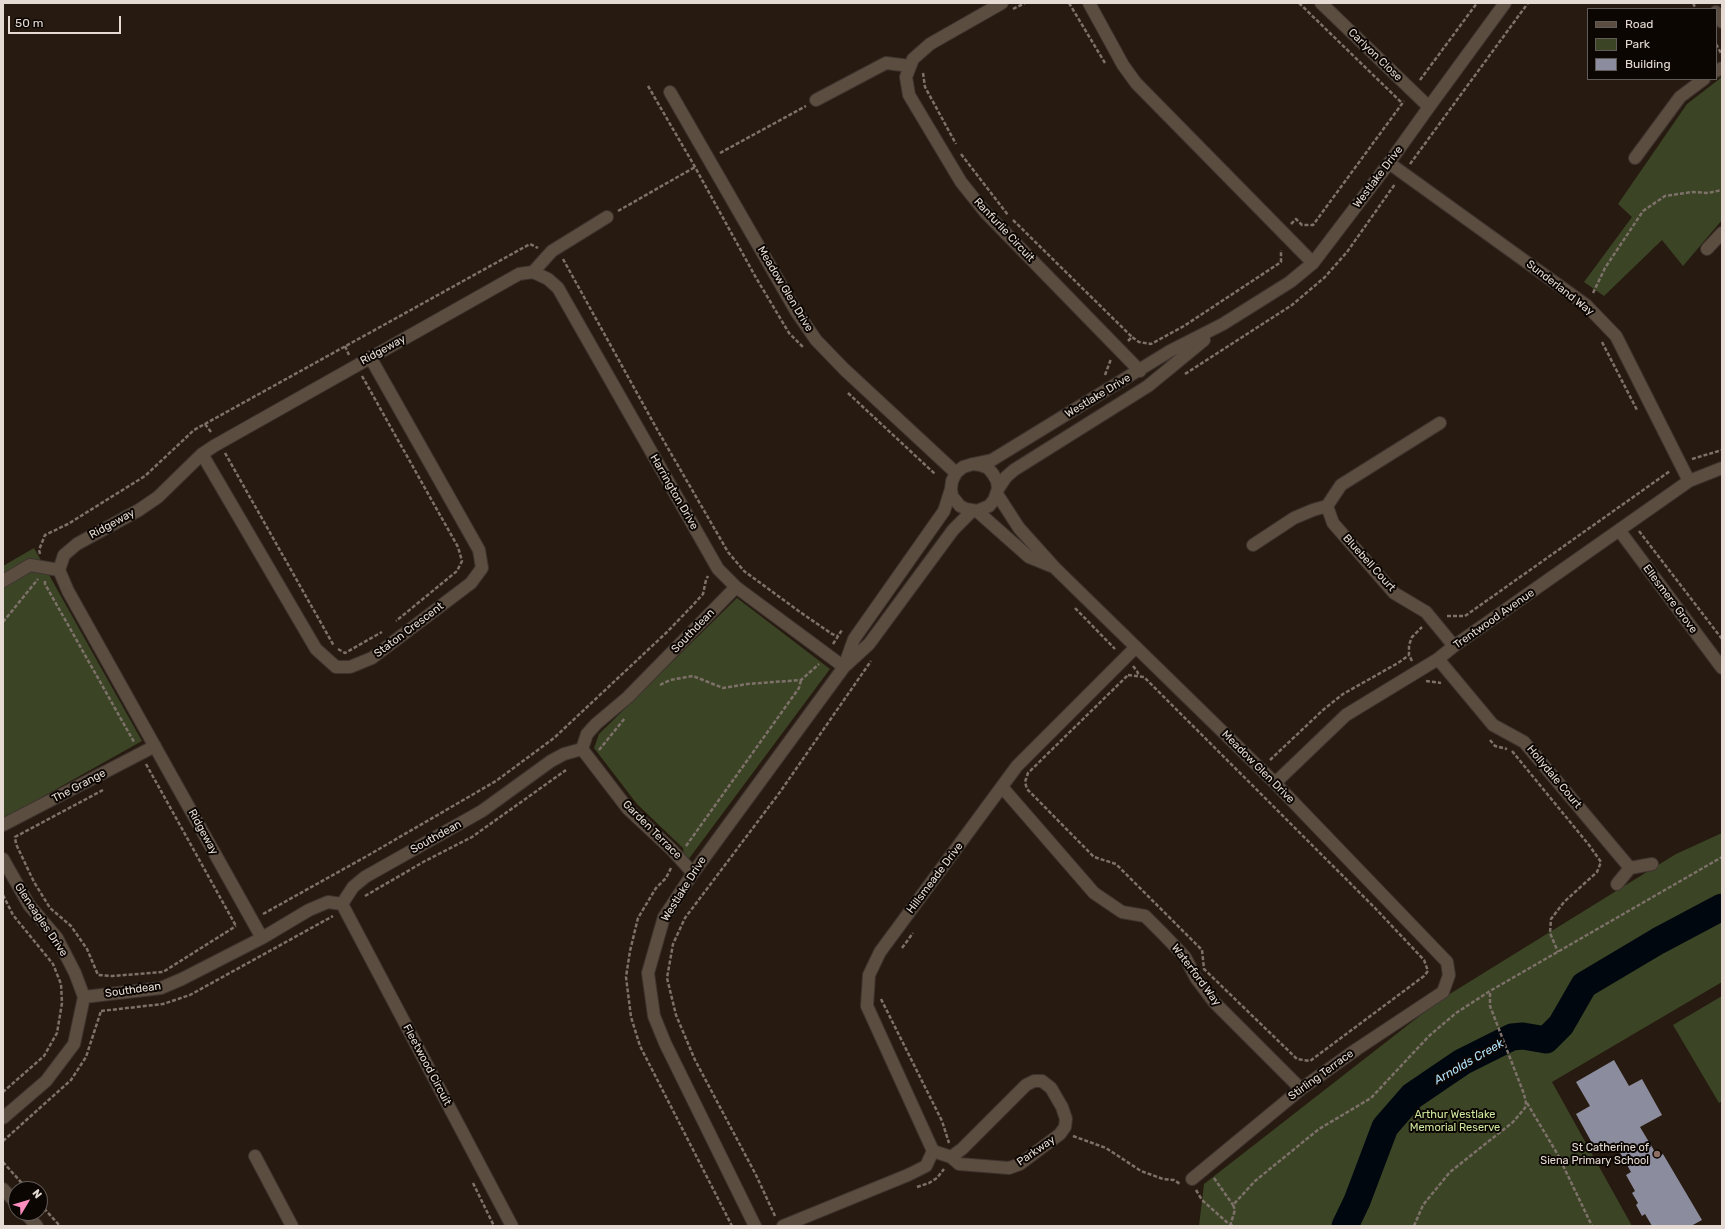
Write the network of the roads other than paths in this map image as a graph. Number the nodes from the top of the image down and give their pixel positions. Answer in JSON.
{"nodes":[{"id":1,"x":1088,"y":3,"type":"edge"},
{"id":2,"x":1321,"y":3,"type":"edge"},
{"id":3,"x":1505,"y":3,"type":"edge"},
{"id":4,"x":1007,"y":7,"type":"edge"},
{"id":5,"x":910,"y":66,"type":"junction"},
{"id":6,"x":1703,"y":80,"type":"edge"},
{"id":7,"x":670,"y":92,"type":"dead end"},
{"id":8,"x":816,"y":100,"type":"road end"},
{"id":9,"x":1429,"y":107,"type":"junction"},
{"id":10,"x":1635,"y":158,"type":"dead end"},
{"id":11,"x":1389,"y":163,"type":"junction"},
{"id":12,"x":607,"y":217,"type":"road end"},
{"id":13,"x":1722,"y":233,"type":"edge"},
{"id":14,"x":1708,"y":249,"type":"dead end"},
{"id":15,"x":1313,"y":263,"type":"junction"},
{"id":16,"x":533,"y":272,"type":"junction"},
{"id":17,"x":1223,"y":324,"type":"junction"},
{"id":18,"x":370,"y":357,"type":"junction"},
{"id":19,"x":1140,"y":371,"type":"junction"},
{"id":20,"x":1440,"y":423,"type":"dead end"},
{"id":21,"x":202,"y":454,"type":"junction"},
{"id":22,"x":973,"y":464,"type":"junction"},
{"id":23,"x":1722,"y":468,"type":"edge"},
{"id":24,"x":956,"y":473,"type":"junction"},
{"id":25,"x":1690,"y":481,"type":"junction"},
{"id":26,"x":951,"y":489,"type":"junction"},
{"id":27,"x":997,"y":491,"type":"junction"},
{"id":28,"x":1328,"y":506,"type":"junction"},
{"id":29,"x":974,"y":511,"type":"junction"},
{"id":30,"x":1619,"y":530,"type":"junction"},
{"id":31,"x":1253,"y":545,"type":"dead end"},
{"id":32,"x":1055,"y":568,"type":"junction"},
{"id":33,"x":59,"y":570,"type":"junction"},
{"id":34,"x":3,"y":581,"type":"edge"},
{"id":35,"x":736,"y":587,"type":"junction"},
{"id":36,"x":1454,"y":646,"type":"junction"},
{"id":37,"x":1136,"y":647,"type":"junction"},
{"id":38,"x":1438,"y":659,"type":"junction"},
{"id":39,"x":844,"y":667,"type":"junction"},
{"id":40,"x":1722,"y":668,"type":"edge"},
{"id":41,"x":155,"y":746,"type":"junction"},
{"id":42,"x":582,"y":749,"type":"junction"},
{"id":43,"x":1275,"y":783,"type":"junction"},
{"id":44,"x":1002,"y":787,"type":"junction"},
{"id":45,"x":3,"y":825,"type":"edge"},
{"id":46,"x":3,"y":859,"type":"edge"},
{"id":47,"x":1652,"y":864,"type":"dead end"},
{"id":48,"x":1630,"y":868,"type":"junction"},
{"id":49,"x":693,"y":873,"type":"junction"},
{"id":50,"x":1617,"y":884,"type":"dead end"},
{"id":51,"x":342,"y":904,"type":"junction"},
{"id":52,"x":262,"y":938,"type":"junction"},
{"id":53,"x":1449,"y":975,"type":"joint"},
{"id":54,"x":84,"y":997,"type":"junction"},
{"id":55,"x":1301,"y":1089,"type":"junction"},
{"id":56,"x":3,"y":1118,"type":"edge"},
{"id":57,"x":933,"y":1151,"type":"junction"},
{"id":58,"x":255,"y":1156,"type":"dead end"},
{"id":59,"x":949,"y":1156,"type":"junction"},
{"id":60,"x":1188,"y":1184,"type":"road end"},
{"id":61,"x":780,"y":1224,"type":"edge"},
{"id":62,"x":292,"y":1226,"type":"edge"},
{"id":63,"x":512,"y":1226,"type":"edge"},
{"id":64,"x":755,"y":1226,"type":"edge"}],
"edges":[{"from":1,"to":15,"type":"street"},
{"from":2,"to":9,"type":"street","name":"Carlyon Close"},
{"from":3,"to":9,"type":"street","name":"Westlake Drive"},
{"from":4,"to":5,"type":"street"},
{"from":5,"to":8,"type":"street"},
{"from":5,"to":19,"type":"street","name":"Ranfurlie Circuit"},
{"from":6,"to":10,"type":"street"},
{"from":7,"to":24,"type":"street","name":"Meadow Glen Drive"},
{"from":9,"to":11,"type":"street","name":"Westlake Drive"},
{"from":11,"to":15,"type":"street","name":"Westlake Drive"},
{"from":11,"to":25,"type":"street","name":"Sunderland Way"},
{"from":12,"to":16,"type":"street"},
{"from":13,"to":14,"type":"street"},
{"from":15,"to":17,"type":"street","name":"Westlake Drive"},
{"from":16,"to":18,"type":"street","name":"Ridgeway"},
{"from":16,"to":35,"type":"street","name":"Harrington Drive"},
{"from":17,"to":19,"type":"street","name":"Westlake Drive"},
{"from":17,"to":27,"type":"street","name":"Westlake Drive"},
{"from":18,"to":21,"type":"street","name":"Ridgeway"},
{"from":18,"to":21,"type":"street","name":"Staton Crescent"},
{"from":19,"to":22,"type":"street","name":"Westlake Drive"},
{"from":20,"to":28,"type":"street"},
{"from":21,"to":33,"type":"street","name":"Ridgeway"},
{"from":22,"to":24,"type":"street"},
{"from":22,"to":27,"type":"street"},
{"from":23,"to":25,"type":"street","name":"Trentwood Avenue"},
{"from":24,"to":26,"type":"street"},
{"from":25,"to":30,"type":"street","name":"Trentwood Avenue"},
{"from":26,"to":29,"type":"street"},
{"from":26,"to":39,"type":"street","name":"Westlake Drive"},
{"from":27,"to":29,"type":"street"},
{"from":27,"to":32,"type":"street","name":"Meadow Glen Drive"},
{"from":28,"to":31,"type":"street"},
{"from":28,"to":36,"type":"street","name":"Bluebell Court"},
{"from":29,"to":32,"type":"street","name":"Meadow Glen Drive"},
{"from":29,"to":39,"type":"street","name":"Westlake Drive"},
{"from":30,"to":36,"type":"street","name":"Trentwood Avenue"},
{"from":30,"to":40,"type":"street","name":"Ellesmere Grove"},
{"from":32,"to":37,"type":"street","name":"Meadow Glen Drive"},
{"from":33,"to":34,"type":"street"},
{"from":33,"to":41,"type":"street","name":"Ridgeway"},
{"from":35,"to":39,"type":"street","name":"Harrington Drive"},
{"from":35,"to":42,"type":"street","name":"Southdean"},
{"from":36,"to":38,"type":"street","name":"Trentwood Avenue"},
{"from":37,"to":43,"type":"street","name":"Meadow Glen Drive"},
{"from":37,"to":44,"type":"street","name":"Hillsmeade Drive"},
{"from":38,"to":43,"type":"street","name":"Trentwood Avenue"},
{"from":38,"to":48,"type":"street","name":"Hollydale Court"},
{"from":39,"to":49,"type":"street","name":"Westlake Drive"},
{"from":41,"to":45,"type":"street","name":"The Grange"},
{"from":41,"to":52,"type":"street","name":"Ridgeway"},
{"from":42,"to":49,"type":"street","name":"Garden Terrace"},
{"from":42,"to":51,"type":"street","name":"Southdean"},
{"from":43,"to":53,"type":"street","name":"Meadow Glen Drive"},
{"from":44,"to":55,"type":"street","name":"Waterford Way"},
{"from":44,"to":57,"type":"street","name":"Hillsmeade Drive"},
{"from":46,"to":54,"type":"street","name":"Gleneagles Drive"},
{"from":47,"to":48,"type":"street"},
{"from":48,"to":50,"type":"street"},
{"from":49,"to":64,"type":"street","name":"Westlake Drive"},
{"from":51,"to":52,"type":"street","name":"Southdean"},
{"from":51,"to":63,"type":"street","name":"Fleetwood Circuit"},
{"from":52,"to":54,"type":"street","name":"Southdean"},
{"from":53,"to":55,"type":"street","name":"Stirling Terrace"},
{"from":54,"to":56,"type":"street"},
{"from":55,"to":60,"type":"street","name":"Stirling Terrace"},
{"from":57,"to":59,"type":"street"},
{"from":57,"to":61,"type":"street"},
{"from":58,"to":62,"type":"street"},
{"from":59,"to":59,"type":"street","name":"Parkway"}]}
